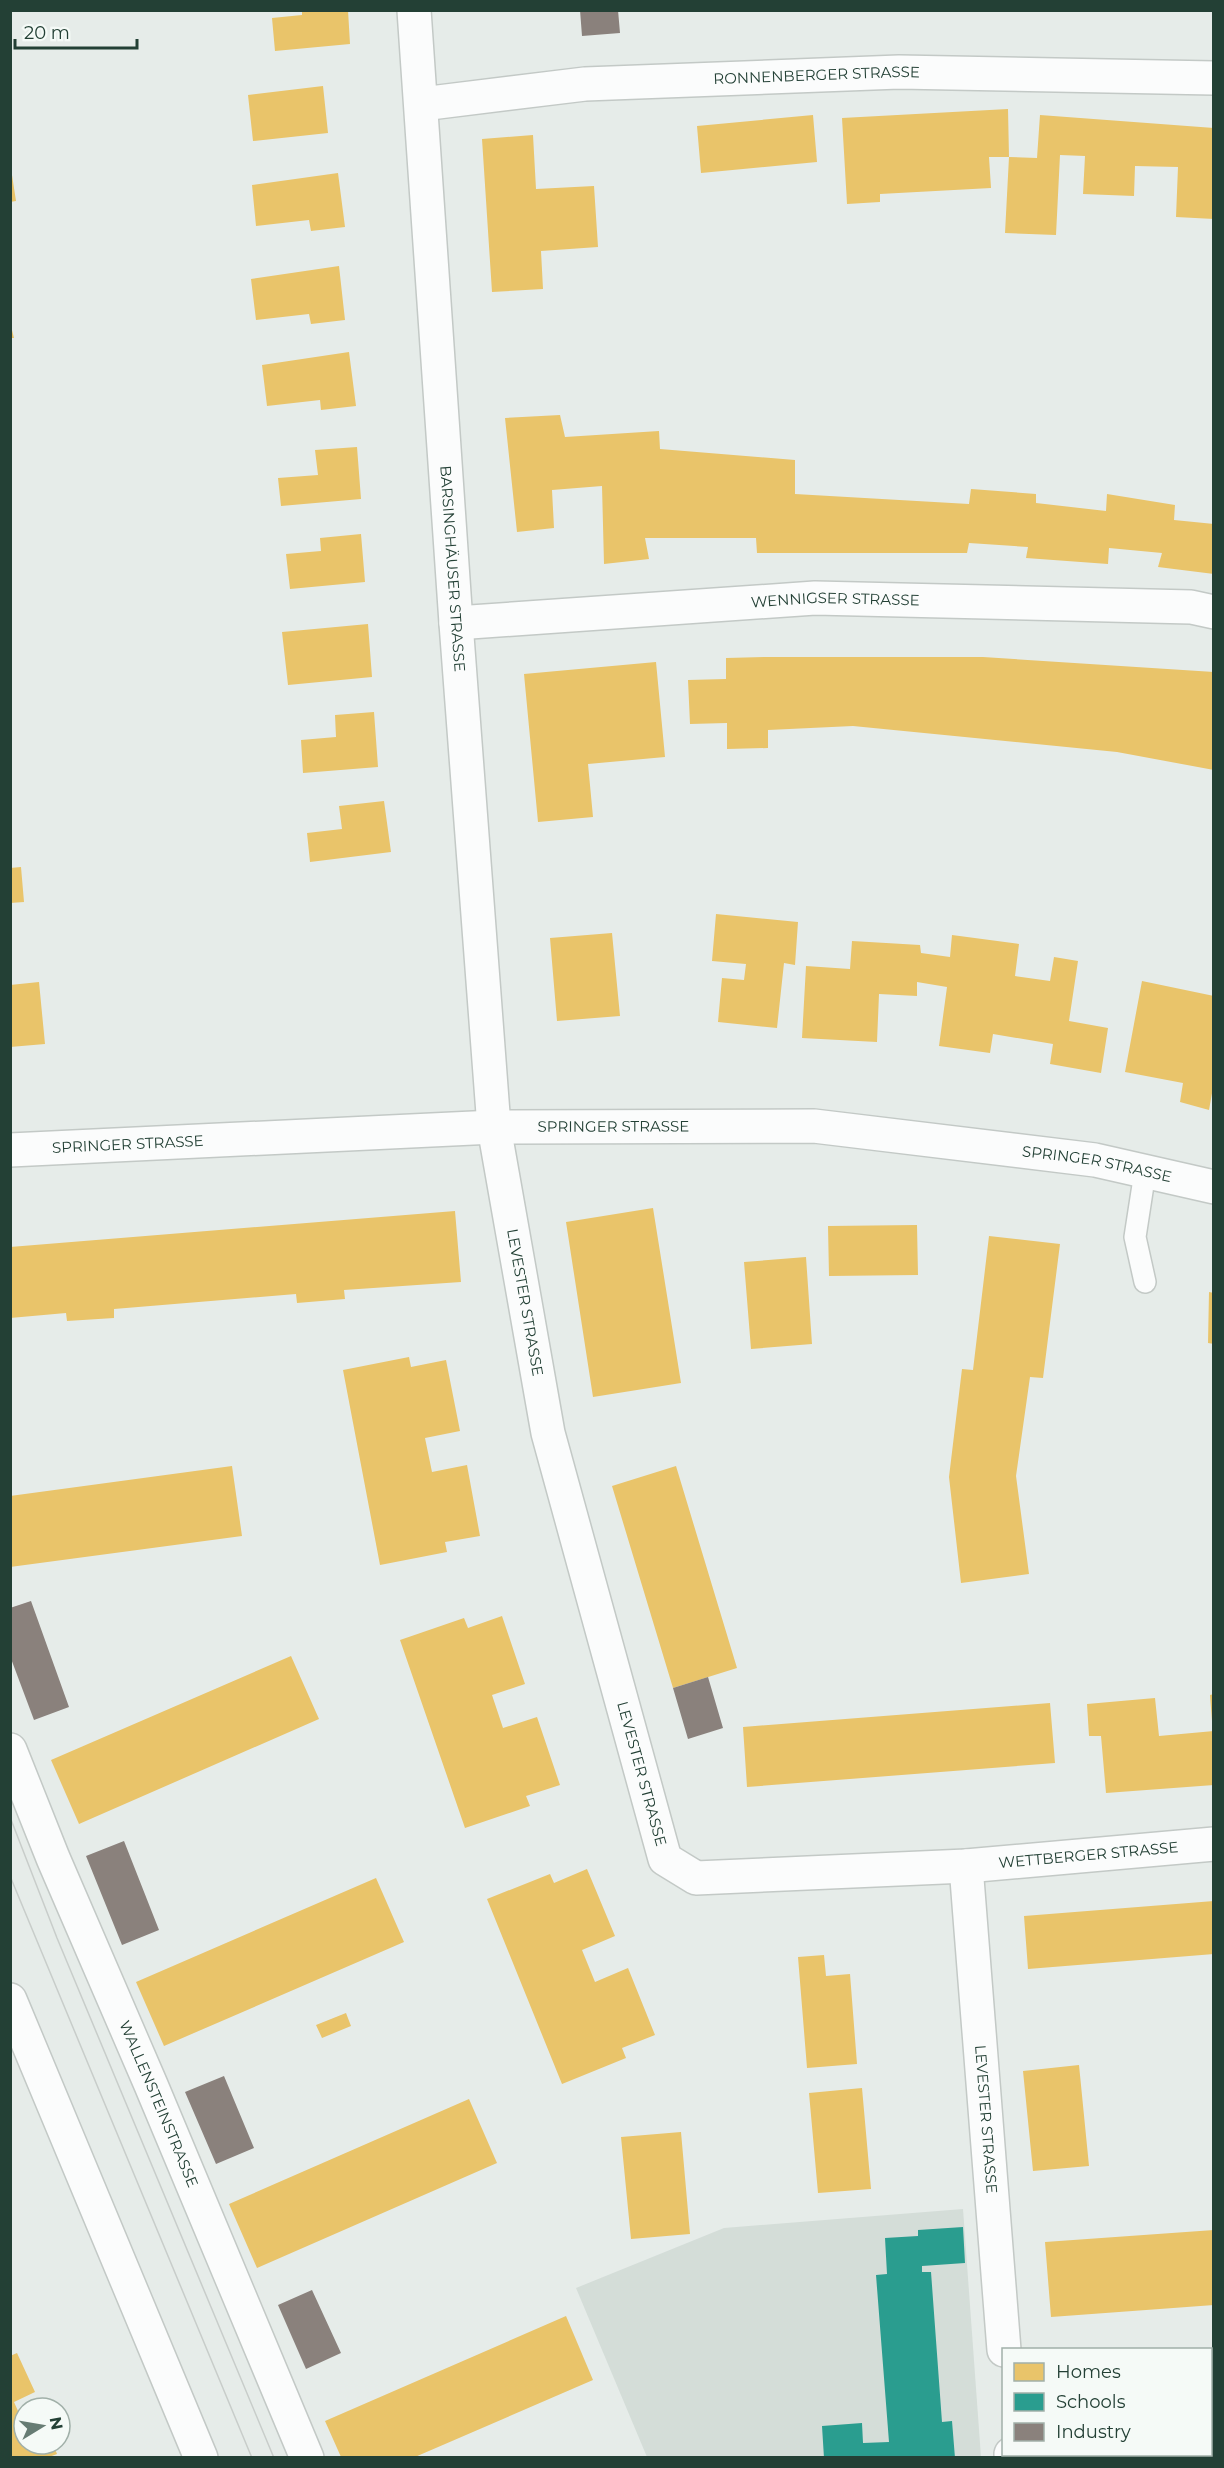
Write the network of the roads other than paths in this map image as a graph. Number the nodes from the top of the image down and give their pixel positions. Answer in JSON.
{"nodes":[{"id":1,"x":414,"y":10,"type":"edge"},
{"id":2,"x":1214,"y":78,"type":"edge"},
{"id":3,"x":422,"y":104,"type":"junction"},
{"id":4,"x":1214,"y":612,"type":"edge"},
{"id":5,"x":456,"y":623,"type":"junction"},
{"id":6,"x":494,"y":1127,"type":"junction"},
{"id":7,"x":10,"y":1150,"type":"edge"},
{"id":8,"x":1145,"y":1172,"type":"junction"},
{"id":9,"x":1214,"y":1187,"type":"edge"},
{"id":10,"x":1145,"y":1282,"type":"dead end"},
{"id":11,"x":10,"y":1750,"type":"edge"},
{"id":12,"x":1214,"y":1844,"type":"edge"},
{"id":13,"x":966,"y":1866,"type":"junction"},
{"id":14,"x":10,"y":2000,"type":"edge"},
{"id":15,"x":1004,"y":2348,"type":"edge"},
{"id":16,"x":201,"y":2457,"type":"edge"},
{"id":17,"x":307,"y":2457,"type":"edge"}],
"edges":[{"from":1,"to":3,"type":"street","name":"BARSINGHÄUSER STRASSE"},
{"from":2,"to":3,"type":"street","name":"RONNENBERGER STRASSE"},
{"from":3,"to":5,"type":"street","name":"BARSINGHÄUSER STRASSE"},
{"from":4,"to":5,"type":"street","name":"WENNIGSER STRASSE"},
{"from":5,"to":6,"type":"street","name":"BARSINGHÄUSER STRASSE"},
{"from":6,"to":7,"type":"street","name":"SPRINGER STRASSE"},
{"from":6,"to":8,"type":"street","name":"SPRINGER STRASSE"},
{"from":6,"to":13,"type":"street","name":"LEVESTER STRASSE"},
{"from":8,"to":9,"type":"street","name":"SPRINGER STRASSE"},
{"from":8,"to":10,"type":"lane"},
{"from":11,"to":17,"type":"street","name":"WALLENSTEINSTRASSE"},
{"from":12,"to":13,"type":"street","name":"WETTBERGER STRASSE"},
{"from":13,"to":15,"type":"street","name":"LEVESTER STRASSE"},
{"from":14,"to":16,"type":"street"}]}
